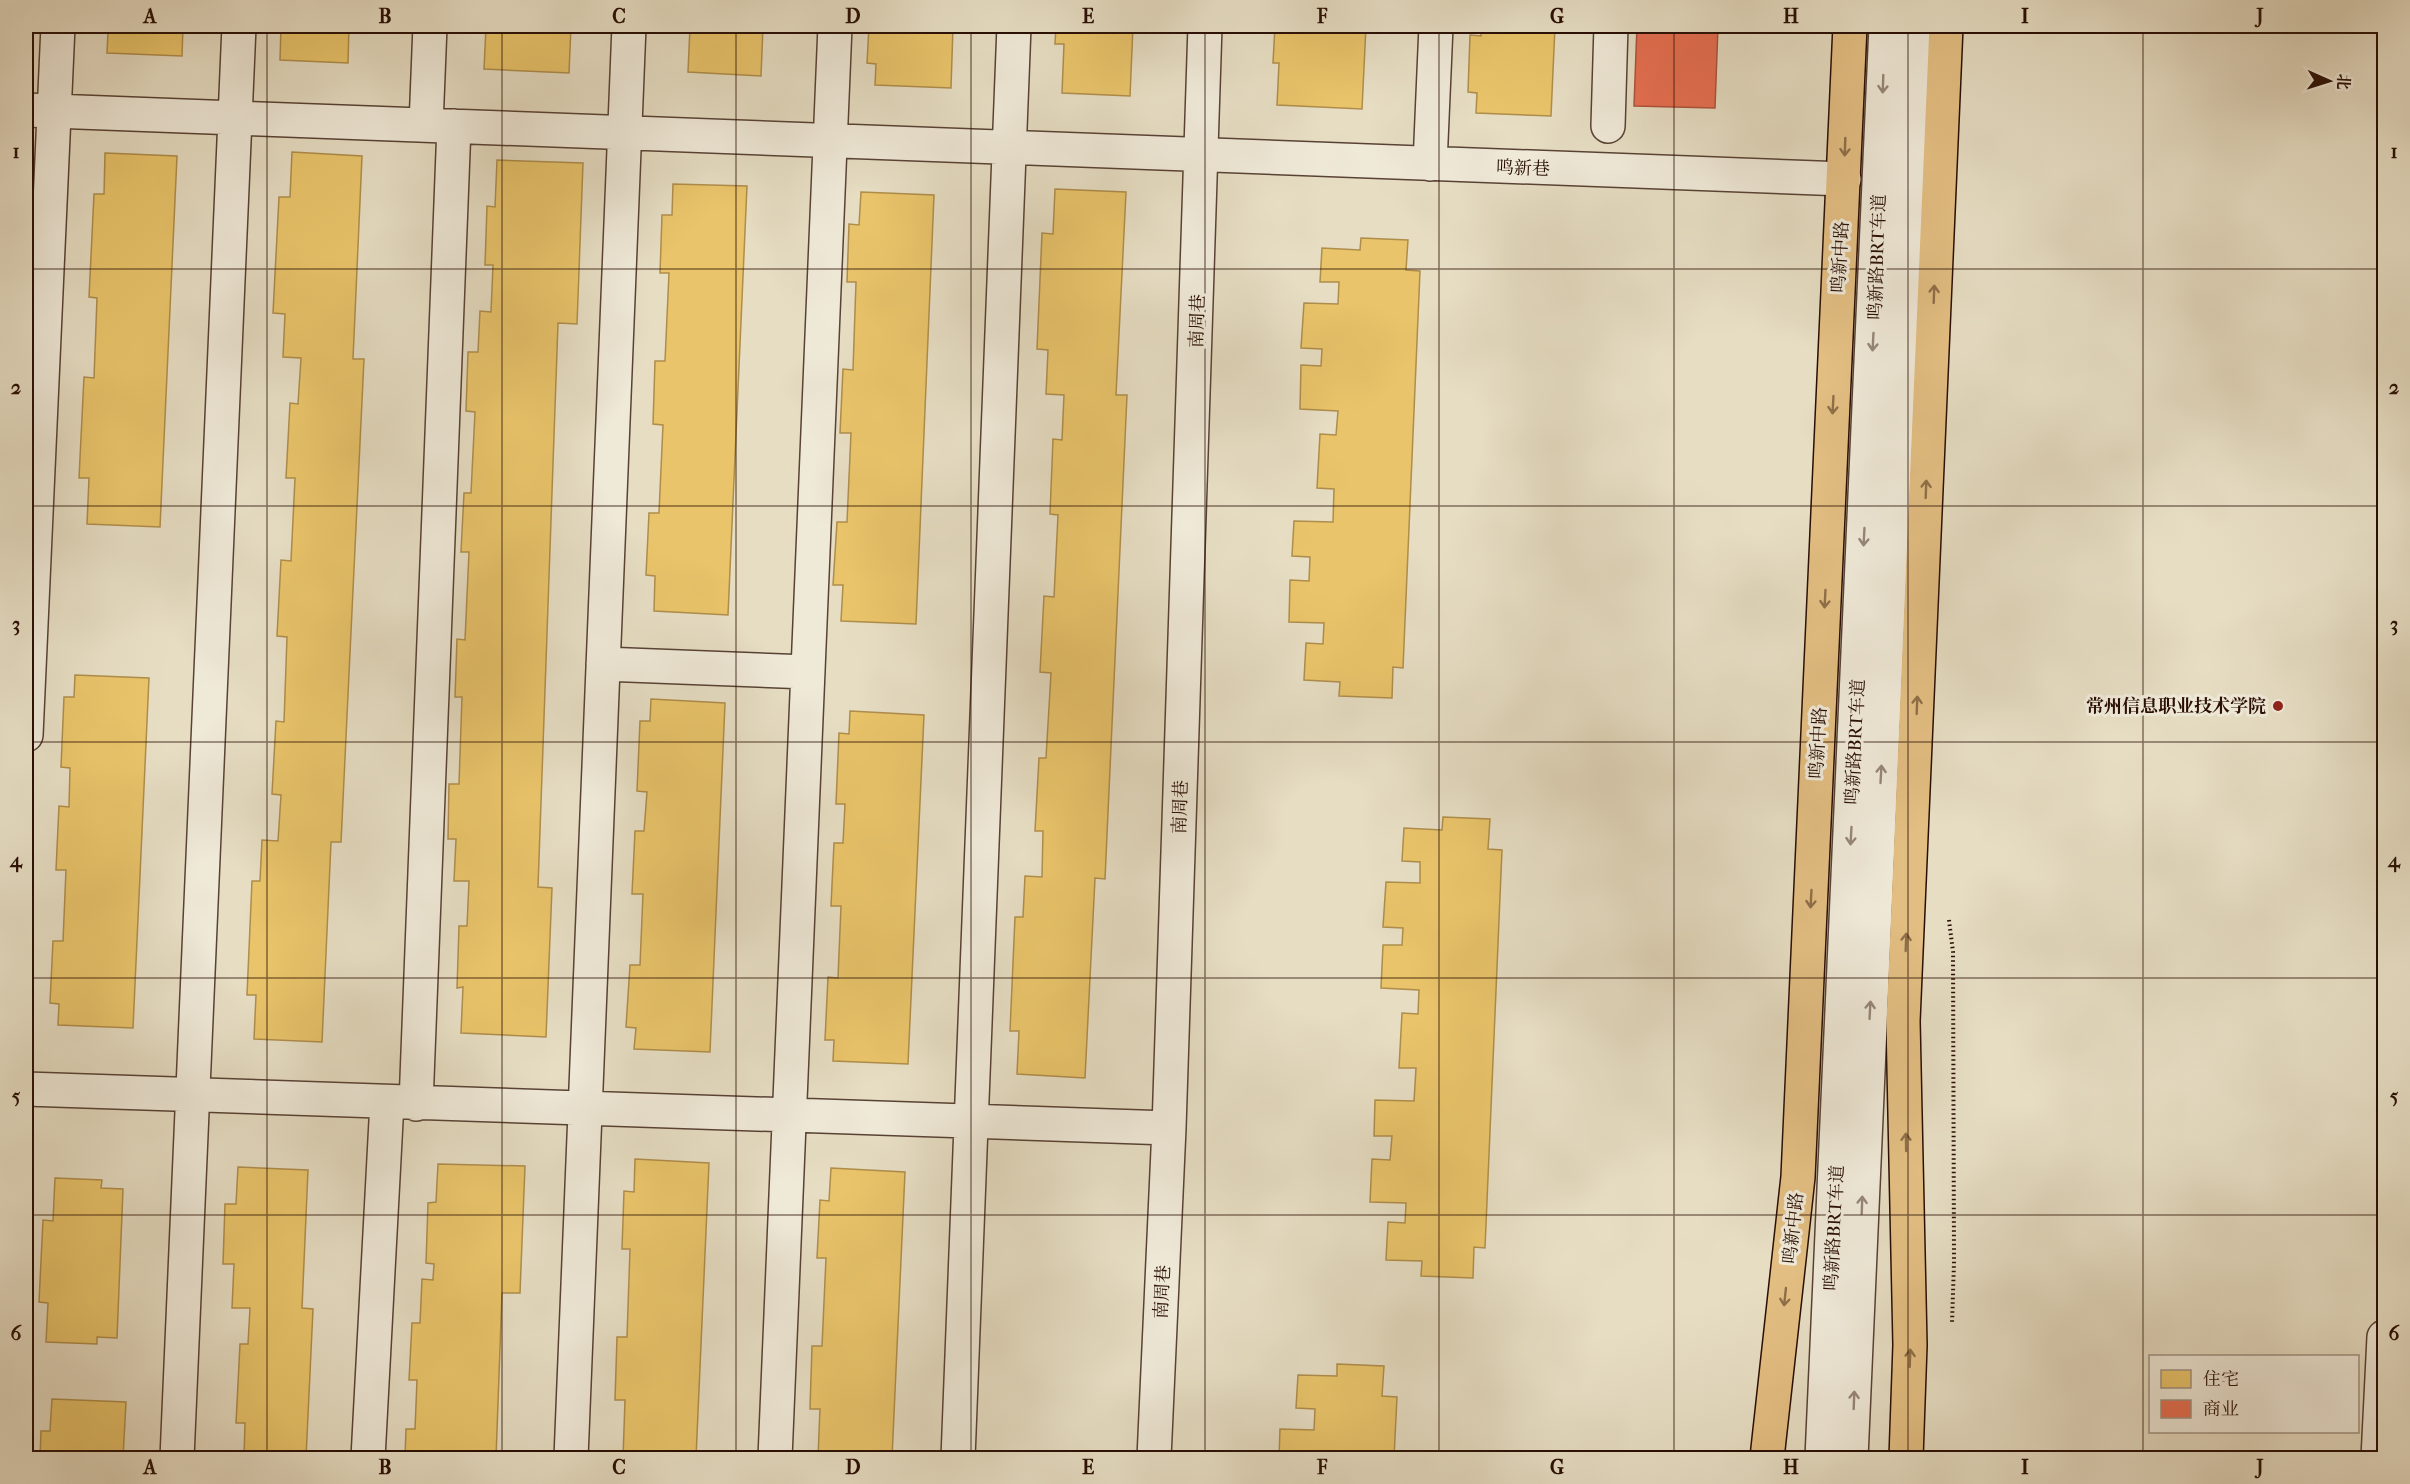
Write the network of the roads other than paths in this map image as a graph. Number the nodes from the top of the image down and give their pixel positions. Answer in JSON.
{"nodes":[{"id":1,"x":58,"y":26,"type":"edge"},
{"id":2,"x":240,"y":26,"type":"edge"},
{"id":3,"x":430,"y":26,"type":"edge"},
{"id":4,"x":628,"y":26,"type":"edge"},
{"id":5,"x":835,"y":26,"type":"edge"},
{"id":6,"x":1014,"y":26,"type":"edge"},
{"id":7,"x":1205,"y":26,"type":"edge"},
{"id":8,"x":1436,"y":26,"type":"edge"},
{"id":9,"x":1611,"y":26,"type":"edge"},
{"id":10,"x":1850,"y":26,"type":"edge"},
{"id":11,"x":1886,"y":26,"type":"edge"},
{"id":12,"x":1914,"y":26,"type":"edge"},
{"id":13,"x":1946,"y":26,"type":"edge"},
{"id":14,"x":40,"y":111,"type":"edge"},
{"id":15,"x":236,"y":118,"type":"junction"},
{"id":16,"x":440,"y":126,"type":"junction"},
{"id":17,"x":1608,"y":126,"type":"dead end"},
{"id":18,"x":624,"y":132,"type":"junction"},
{"id":19,"x":830,"y":140,"type":"junction"},
{"id":20,"x":1010,"y":147,"type":"junction"},
{"id":21,"x":1202,"y":155,"type":"junction"},
{"id":22,"x":1430,"y":164,"type":"junction"},
{"id":23,"x":1844,"y":179,"type":"junction"},
{"id":24,"x":603,"y":664,"type":"junction"},
{"id":25,"x":808,"y":672,"type":"junction"},
{"id":26,"x":26,"y":735,"type":"edge"},
{"id":27,"x":26,"y":1089,"type":"edge"},
{"id":28,"x":193,"y":1095,"type":"junction"},
{"id":29,"x":401,"y":1103,"type":"junction"},
{"id":30,"x":585,"y":1109,"type":"junction"},
{"id":31,"x":790,"y":1117,"type":"junction"},
{"id":32,"x":971,"y":1122,"type":"junction"},
{"id":33,"x":1169,"y":1128,"type":"junction"},
{"id":34,"x":2384,"y":1351,"type":"edge"},
{"id":35,"x":177,"y":1458,"type":"edge"},
{"id":36,"x":368,"y":1458,"type":"edge"},
{"id":37,"x":571,"y":1458,"type":"edge"},
{"id":38,"x":775,"y":1458,"type":"edge"},
{"id":39,"x":958,"y":1458,"type":"edge"},
{"id":40,"x":1154,"y":1458,"type":"edge"},
{"id":41,"x":1767,"y":1458,"type":"edge"},
{"id":42,"x":1822,"y":1458,"type":"edge"},
{"id":43,"x":1851,"y":1458,"type":"edge"},
{"id":44,"x":1906,"y":1458,"type":"edge"},
{"id":45,"x":2378,"y":1458,"type":"edge"}],
"edges":[{"from":1,"to":14,"type":"street"},
{"from":2,"to":15,"type":"street"},
{"from":3,"to":16,"type":"street"},
{"from":4,"to":18,"type":"street"},
{"from":5,"to":19,"type":"street"},
{"from":6,"to":20,"type":"street"},
{"from":7,"to":21,"type":"street","name":"南周巷"},
{"from":8,"to":22,"type":"street"},
{"from":9,"to":17,"type":"street"},
{"from":10,"to":23,"type":"main road","name":"鸣新中路","one_way":true},
{"from":11,"to":42,"type":"street","name":"鸣新路BRT车道","one_way":true},
{"from":43,"to":12,"type":"street","name":"鸣新路BRT车道","one_way":true},
{"from":44,"to":13,"type":"main road","one_way":true},
{"from":14,"to":15,"type":"street","name":"鸣新巷"},
{"from":14,"to":26,"type":"street"},
{"from":15,"to":16,"type":"street","name":"鸣新巷"},
{"from":15,"to":28,"type":"street"},
{"from":16,"to":18,"type":"street","name":"鸣新巷"},
{"from":16,"to":29,"type":"street"},
{"from":18,"to":19,"type":"street","name":"鸣新巷"},
{"from":18,"to":24,"type":"street"},
{"from":19,"to":20,"type":"street","name":"鸣新巷"},
{"from":19,"to":25,"type":"street"},
{"from":20,"to":21,"type":"street","name":"鸣新巷"},
{"from":20,"to":32,"type":"street"},
{"from":21,"to":22,"type":"street","name":"鸣新巷"},
{"from":21,"to":33,"type":"street","name":"南周巷"},
{"from":22,"to":23,"type":"street","name":"鸣新巷"},
{"from":23,"to":41,"type":"main road","name":"鸣新中路","one_way":true},
{"from":24,"to":25,"type":"street"},
{"from":24,"to":30,"type":"street"},
{"from":25,"to":31,"type":"street"},
{"from":27,"to":28,"type":"street"},
{"from":28,"to":29,"type":"street"},
{"from":28,"to":35,"type":"street"},
{"from":29,"to":30,"type":"street"},
{"from":29,"to":36,"type":"street"},
{"from":30,"to":31,"type":"street"},
{"from":30,"to":37,"type":"street"},
{"from":31,"to":32,"type":"street"},
{"from":31,"to":38,"type":"street"},
{"from":32,"to":33,"type":"street"},
{"from":32,"to":39,"type":"street"},
{"from":33,"to":40,"type":"street","name":"南周巷"},
{"from":34,"to":45,"type":"street"}]}
